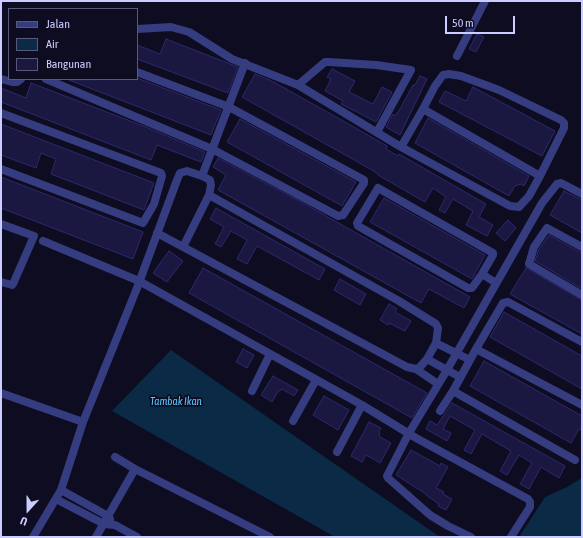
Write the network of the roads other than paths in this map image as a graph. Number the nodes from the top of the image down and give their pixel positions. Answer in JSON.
{"nodes":[{"id":1,"x":485,"y":1,"type":"edge"},
{"id":2,"x":138,"y":29,"type":"edge"},
{"id":3,"x":457,"y":56,"type":"dead end"},
{"id":4,"x":245,"y":64,"type":"junction"},
{"id":5,"x":138,"y":72,"type":"edge"},
{"id":6,"x":1,"y":79,"type":"edge"},
{"id":7,"x":20,"y":80,"type":"edge"},
{"id":8,"x":48,"y":80,"type":"edge"},
{"id":9,"x":298,"y":85,"type":"junction"},
{"id":10,"x":229,"y":107,"type":"junction"},
{"id":11,"x":423,"y":109,"type":"junction"},
{"id":12,"x":1,"y":113,"type":"edge"},
{"id":13,"x":377,"y":132,"type":"junction"},
{"id":14,"x":402,"y":147,"type":"junction"},
{"id":15,"x":212,"y":149,"type":"junction"},
{"id":16,"x":1,"y":169,"type":"edge"},
{"id":17,"x":202,"y":176,"type":"junction"},
{"id":18,"x":540,"y":176,"type":"junction"},
{"id":19,"x":582,"y":194,"type":"edge"},
{"id":20,"x":209,"y":195,"type":"junction"},
{"id":21,"x":529,"y":196,"type":"junction"},
{"id":22,"x":542,"y":203,"type":"junction"},
{"id":23,"x":154,"y":204,"type":"junction"},
{"id":24,"x":166,"y":209,"type":"junction"},
{"id":25,"x":1,"y":224,"type":"edge"},
{"id":26,"x":157,"y":233,"type":"junction"},
{"id":27,"x":43,"y":241,"type":"dead end"},
{"id":28,"x":521,"y":241,"type":"junction"},
{"id":29,"x":183,"y":247,"type":"junction"},
{"id":30,"x":534,"y":247,"type":"junction"},
{"id":31,"x":582,"y":247,"type":"edge"},
{"id":32,"x":482,"y":274,"type":"junction"},
{"id":33,"x":139,"y":281,"type":"junction"},
{"id":34,"x":1,"y":282,"type":"edge"},
{"id":35,"x":496,"y":283,"type":"junction"},
{"id":36,"x":582,"y":295,"type":"edge"},
{"id":37,"x":582,"y":342,"type":"edge"},
{"id":38,"x":436,"y":343,"type":"junction"},
{"id":39,"x":476,"y":349,"type":"junction"},
{"id":40,"x":457,"y":353,"type":"junction"},
{"id":41,"x":270,"y":354,"type":"junction"},
{"id":42,"x":427,"y":359,"type":"junction"},
{"id":43,"x":470,"y":360,"type":"junction"},
{"id":44,"x":416,"y":370,"type":"junction"},
{"id":45,"x":447,"y":370,"type":"junction"},
{"id":46,"x":460,"y":377,"type":"junction"},
{"id":47,"x":316,"y":380,"type":"junction"},
{"id":48,"x":438,"y":384,"type":"junction"},
{"id":49,"x":252,"y":391,"type":"dead end"},
{"id":50,"x":454,"y":391,"type":"junction"},
{"id":51,"x":1,"y":393,"type":"edge"},
{"id":52,"x":362,"y":405,"type":"junction"},
{"id":53,"x":582,"y":405,"type":"edge"},
{"id":54,"x":440,"y":411,"type":"dead end"},
{"id":55,"x":293,"y":421,"type":"dead end"},
{"id":56,"x":83,"y":422,"type":"junction"},
{"id":57,"x":409,"y":432,"type":"junction"},
{"id":58,"x":337,"y":452,"type":"dead end"},
{"id":59,"x":115,"y":456,"type":"dead end"},
{"id":60,"x":575,"y":460,"type":"dead end"},
{"id":61,"x":135,"y":469,"type":"junction"},
{"id":62,"x":61,"y":490,"type":"junction"},
{"id":63,"x":56,"y":499,"type":"junction"},
{"id":64,"x":108,"y":516,"type":"junction"},
{"id":65,"x":104,"y":524,"type":"junction"},
{"id":66,"x":115,"y":525,"type":"junction"},
{"id":67,"x":33,"y":537,"type":"edge"},
{"id":68,"x":96,"y":537,"type":"edge"},
{"id":69,"x":137,"y":537,"type":"edge"},
{"id":70,"x":270,"y":537,"type":"edge"},
{"id":71,"x":471,"y":537,"type":"edge"},
{"id":72,"x":511,"y":537,"type":"edge"}],
"edges":[{"from":1,"to":3,"type":"street"},
{"from":2,"to":4,"type":"street"},
{"from":4,"to":9,"type":"street"},
{"from":4,"to":10,"type":"street"},
{"from":5,"to":10,"type":"street"},
{"from":6,"to":7,"type":"street"},
{"from":8,"to":15,"type":"street"},
{"from":9,"to":13,"type":"street"},
{"from":9,"to":13,"type":"street"},
{"from":10,"to":15,"type":"street"},
{"from":10,"to":15,"type":"street"},
{"from":11,"to":14,"type":"street"},
{"from":11,"to":18,"type":"street"},
{"from":11,"to":18,"type":"street"},
{"from":12,"to":23,"type":"street"},
{"from":13,"to":14,"type":"street"},
{"from":14,"to":21,"type":"street"},
{"from":15,"to":17,"type":"street"},
{"from":16,"to":23,"type":"street"},
{"from":17,"to":20,"type":"street"},
{"from":17,"to":24,"type":"street"},
{"from":18,"to":21,"type":"street"},
{"from":19,"to":22,"type":"street"},
{"from":20,"to":29,"type":"street"},
{"from":20,"to":38,"type":"street"},
{"from":21,"to":22,"type":"street"},
{"from":22,"to":28,"type":"street"},
{"from":23,"to":24,"type":"street"},
{"from":24,"to":26,"type":"street"},
{"from":25,"to":34,"type":"street"},
{"from":26,"to":29,"type":"street"},
{"from":26,"to":33,"type":"street"},
{"from":27,"to":33,"type":"street"},
{"from":28,"to":30,"type":"street"},
{"from":28,"to":35,"type":"street"},
{"from":29,"to":44,"type":"street"},
{"from":30,"to":31,"type":"street"},
{"from":30,"to":36,"type":"street"},
{"from":32,"to":32,"type":"street"},
{"from":32,"to":35,"type":"street"},
{"from":33,"to":41,"type":"street"},
{"from":33,"to":56,"type":"street"},
{"from":35,"to":40,"type":"street"},
{"from":37,"to":39,"type":"street"},
{"from":38,"to":40,"type":"street"},
{"from":38,"to":42,"type":"street"},
{"from":39,"to":43,"type":"street"},
{"from":39,"to":53,"type":"street"},
{"from":40,"to":43,"type":"street"},
{"from":40,"to":45,"type":"street"},
{"from":41,"to":47,"type":"street"},
{"from":41,"to":49,"type":"street"},
{"from":42,"to":44,"type":"street"},
{"from":42,"to":45,"type":"street"},
{"from":43,"to":46,"type":"street"},
{"from":44,"to":48,"type":"street"},
{"from":45,"to":46,"type":"street"},
{"from":45,"to":48,"type":"street"},
{"from":46,"to":50,"type":"street"},
{"from":47,"to":52,"type":"street"},
{"from":47,"to":55,"type":"street"},
{"from":48,"to":57,"type":"street"},
{"from":50,"to":54,"type":"street"},
{"from":50,"to":60,"type":"street"},
{"from":51,"to":56,"type":"street"},
{"from":52,"to":57,"type":"street"},
{"from":52,"to":58,"type":"street"},
{"from":56,"to":62,"type":"street"},
{"from":57,"to":71,"type":"street"},
{"from":57,"to":72,"type":"street"},
{"from":59,"to":61,"type":"street"},
{"from":61,"to":64,"type":"street"},
{"from":61,"to":70,"type":"street"},
{"from":62,"to":63,"type":"street"},
{"from":62,"to":64,"type":"street"},
{"from":63,"to":65,"type":"street"},
{"from":63,"to":67,"type":"street"},
{"from":64,"to":65,"type":"street"},
{"from":64,"to":66,"type":"street"},
{"from":65,"to":66,"type":"street"},
{"from":65,"to":68,"type":"street"},
{"from":66,"to":69,"type":"street"}]}
